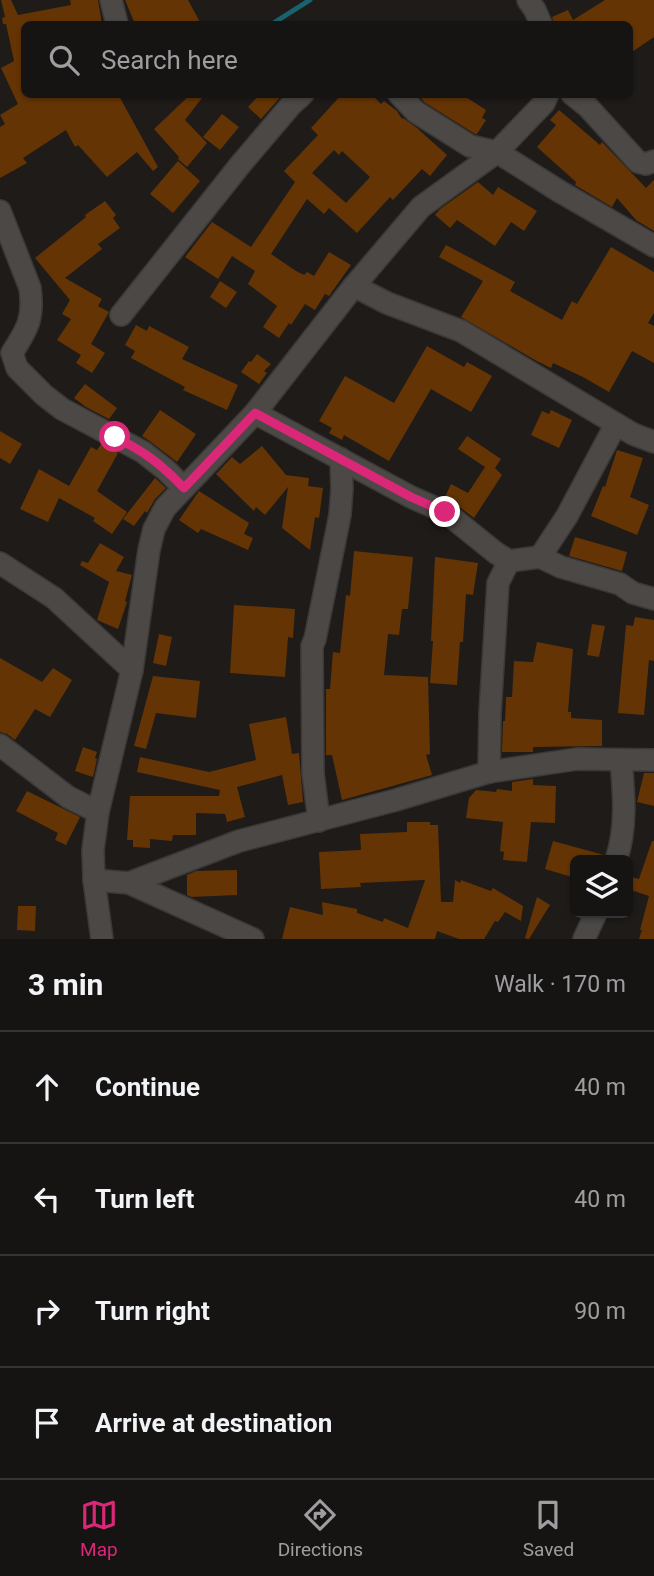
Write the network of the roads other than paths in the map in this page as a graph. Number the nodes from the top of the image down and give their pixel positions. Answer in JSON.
{"nodes":[{"id":1,"x":111,"y":0,"type":"edge"},
{"id":2,"x":116,"y":21,"type":"edge"},
{"id":3,"x":299,"y":98,"type":"edge"},
{"id":4,"x":403,"y":98,"type":"edge"},
{"id":5,"x":546,"y":98,"type":"edge"},
{"id":6,"x":577,"y":98,"type":"edge"},
{"id":7,"x":497,"y":152,"type":"junction"},
{"id":8,"x":654,"y":161,"type":"edge"},
{"id":9,"x":0,"y":211,"type":"edge"},
{"id":10,"x":654,"y":246,"type":"edge"},
{"id":11,"x":354,"y":286,"type":"junction"},
{"id":12,"x":121,"y":315,"type":"dead end"},
{"id":13,"x":255,"y":413,"type":"junction"},
{"id":14,"x":616,"y":424,"type":"junction"},
{"id":15,"x":654,"y":442,"type":"edge"},
{"id":16,"x":341,"y":459,"type":"junction"},
{"id":17,"x":184,"y":488,"type":"junction"},
{"id":18,"x":540,"y":557,"type":"junction"},
{"id":19,"x":509,"y":561,"type":"junction"},
{"id":20,"x":0,"y":563,"type":"edge"},
{"id":21,"x":654,"y":599,"type":"edge"},
{"id":22,"x":132,"y":670,"type":"junction"},
{"id":23,"x":0,"y":745,"type":"edge"},
{"id":24,"x":621,"y":760,"type":"junction"},
{"id":25,"x":654,"y":760,"type":"edge"},
{"id":26,"x":489,"y":772,"type":"junction"},
{"id":27,"x":98,"y":812,"type":"junction"},
{"id":28,"x":319,"y":821,"type":"junction"},
{"id":29,"x":618,"y":855,"type":"edge"},
{"id":30,"x":94,"y":880,"type":"junction"},
{"id":31,"x":129,"y":883,"type":"junction"},
{"id":32,"x":594,"y":918,"type":"edge"},
{"id":33,"x":102,"y":939,"type":"edge"},
{"id":34,"x":253,"y":939,"type":"edge"},
{"id":35,"x":584,"y":939,"type":"edge"}],
"edges":[{"from":1,"to":2,"type":"street"},
{"from":3,"to":12,"type":"street"},
{"from":4,"to":7,"type":"street"},
{"from":5,"to":7,"type":"street"},
{"from":6,"to":8,"type":"street"},
{"from":7,"to":10,"type":"street"},
{"from":7,"to":11,"type":"street"},
{"from":9,"to":17,"type":"street"},
{"from":11,"to":13,"type":"street"},
{"from":11,"to":14,"type":"street"},
{"from":13,"to":16,"type":"street"},
{"from":13,"to":17,"type":"street"},
{"from":14,"to":15,"type":"street"},
{"from":14,"to":18,"type":"street"},
{"from":16,"to":19,"type":"street"},
{"from":16,"to":28,"type":"street"},
{"from":17,"to":22,"type":"street"},
{"from":18,"to":19,"type":"street"},
{"from":18,"to":21,"type":"street"},
{"from":19,"to":26,"type":"street"},
{"from":20,"to":22,"type":"street"},
{"from":22,"to":27,"type":"street"},
{"from":23,"to":27,"type":"street"},
{"from":24,"to":25,"type":"street"},
{"from":24,"to":26,"type":"street"},
{"from":24,"to":29,"type":"street"},
{"from":26,"to":28,"type":"street"},
{"from":27,"to":30,"type":"street"},
{"from":28,"to":31,"type":"street"},
{"from":30,"to":31,"type":"street"},
{"from":30,"to":33,"type":"street"},
{"from":31,"to":34,"type":"street"},
{"from":32,"to":35,"type":"street"}]}
